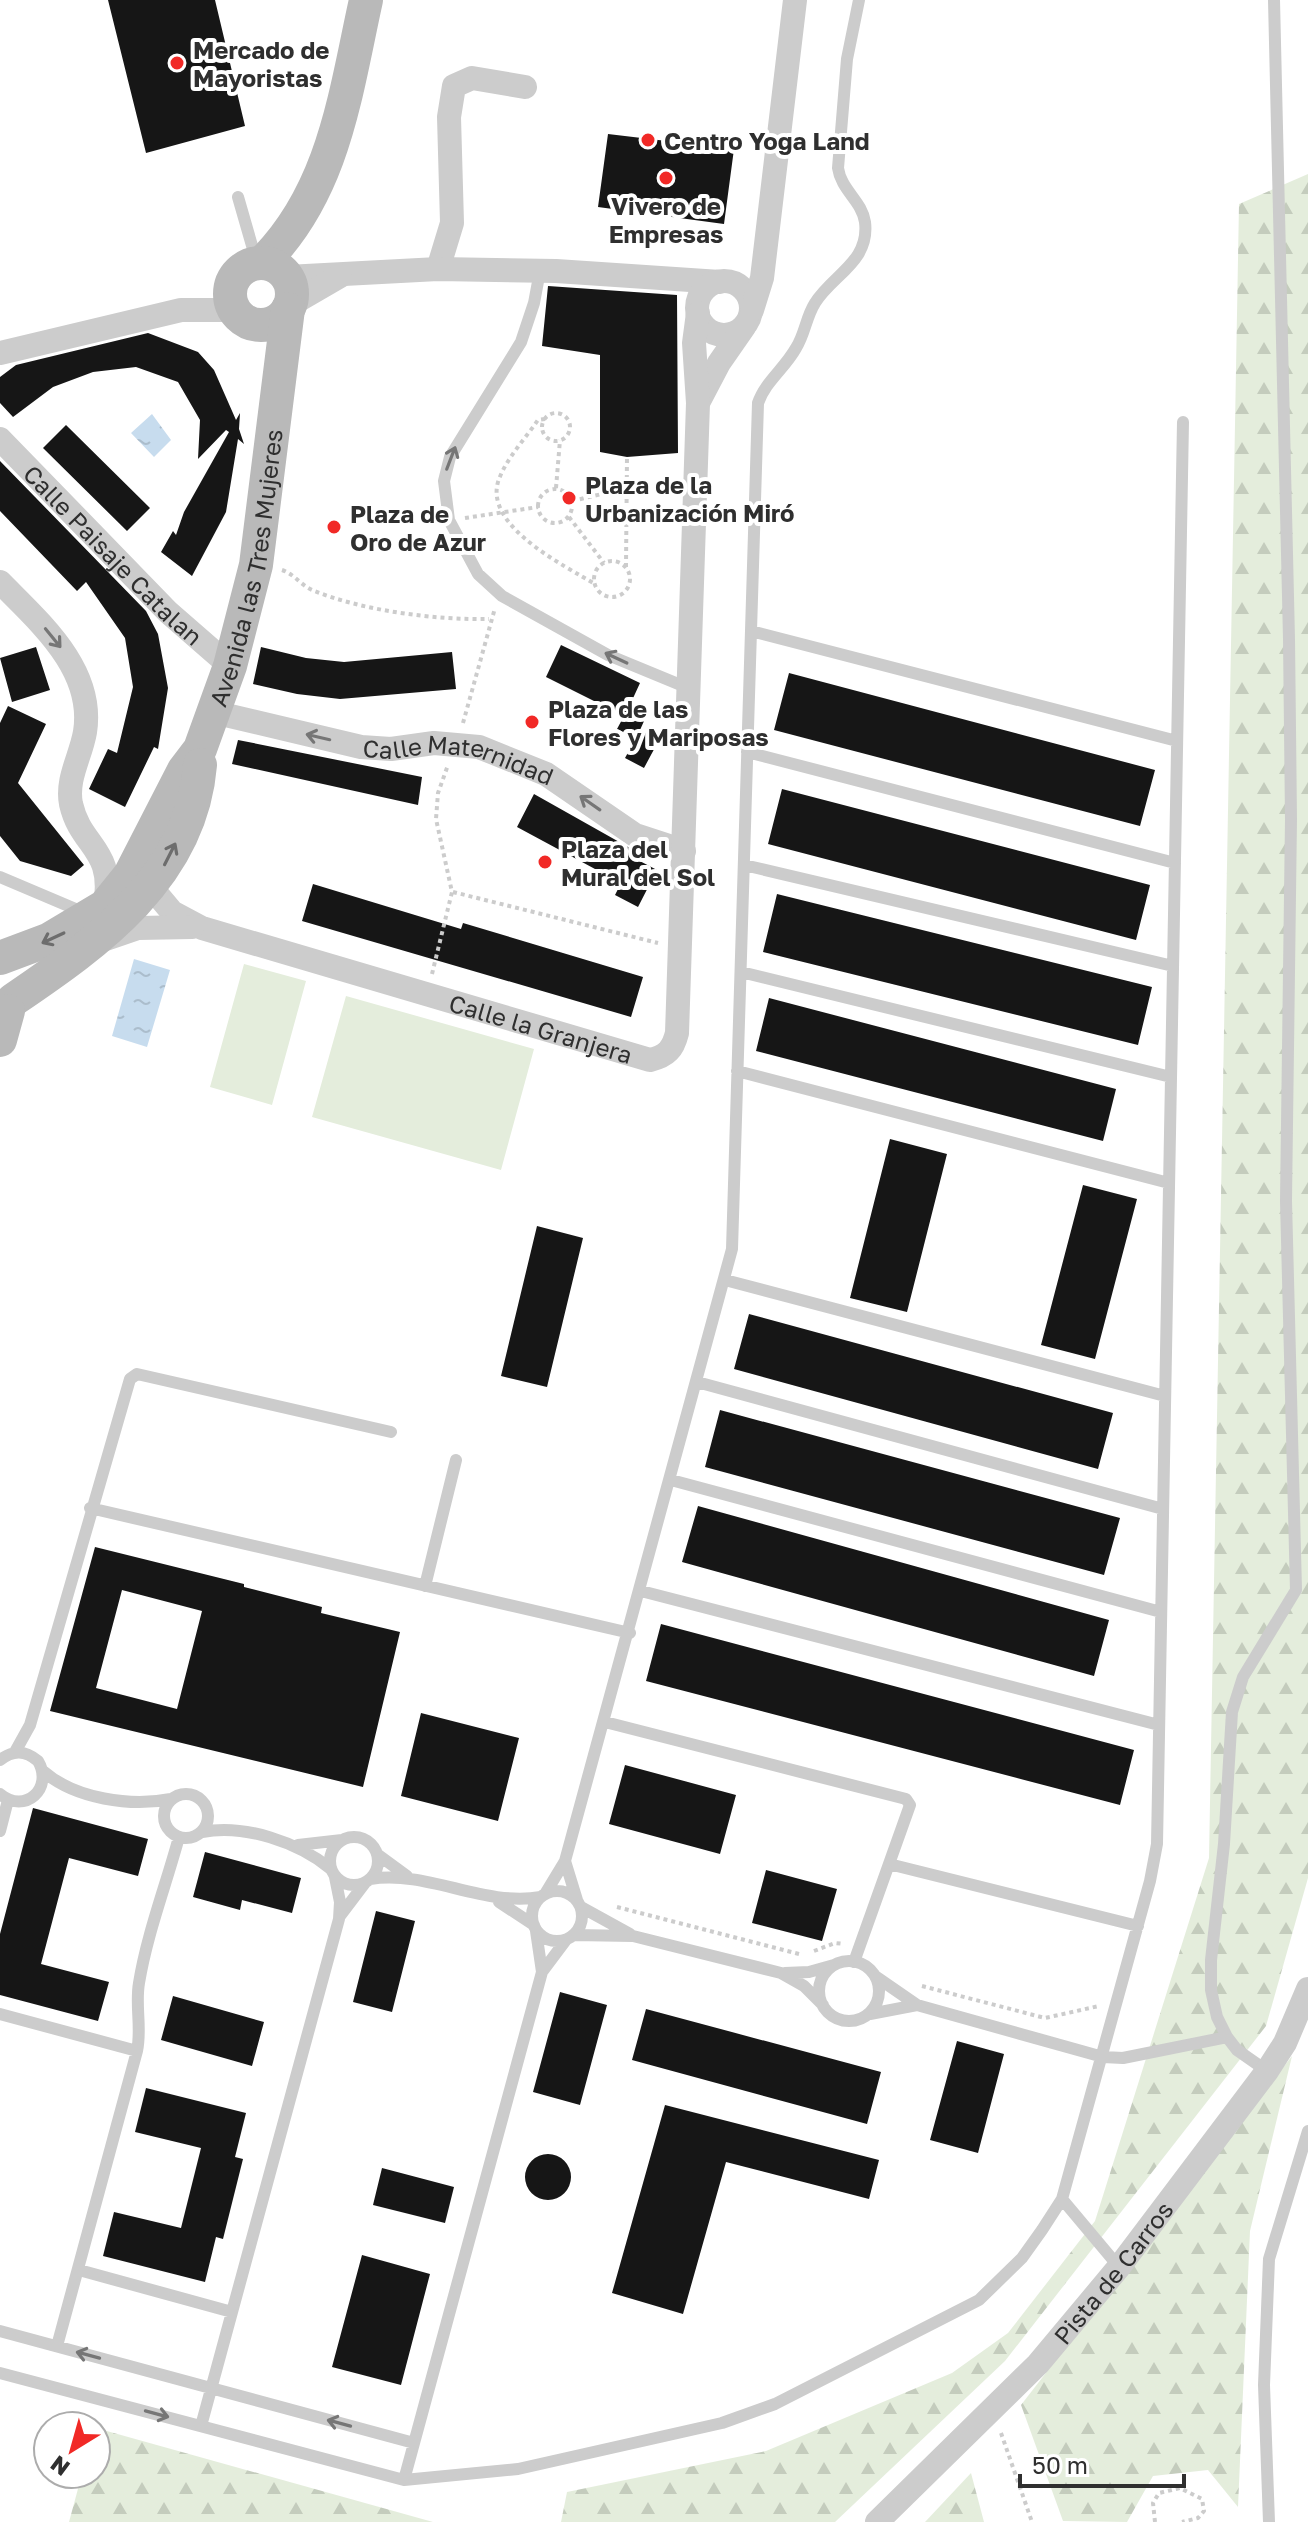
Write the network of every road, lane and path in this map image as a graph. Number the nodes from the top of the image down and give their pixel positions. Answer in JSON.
{"nodes":[{"id":1,"x":366,"y":0,"type":"edge"},
{"id":2,"x":795,"y":0,"type":"edge"},
{"id":3,"x":859,"y":0,"type":"edge"},
{"id":4,"x":1274,"y":0,"type":"edge"},
{"id":5,"x":525,"y":87,"type":"dead end"},
{"id":6,"x":238,"y":197,"type":"dead end"},
{"id":7,"x":762,"y":261,"type":"junction"},
{"id":8,"x":438,"y":269,"type":"junction"},
{"id":9,"x":540,"y":271,"type":"junction"},
{"id":10,"x":676,"y":277,"type":"junction"},
{"id":11,"x":278,"y":282,"type":"junction"},
{"id":12,"x":728,"y":283,"type":"junction"},
{"id":13,"x":238,"y":309,"type":"junction"},
{"id":14,"x":698,"y":309,"type":"junction"},
{"id":15,"x":748,"y":318,"type":"junction"},
{"id":16,"x":0,"y":353,"type":"edge"},
{"id":17,"x":276,"y":383,"type":"junction"},
{"id":18,"x":698,"y":403,"type":"junction"},
{"id":19,"x":545,"y":419,"type":"junction"},
{"id":20,"x":1183,"y":422,"type":"dead end"},
{"id":21,"x":0,"y":439,"type":"edge"},
{"id":22,"x":560,"y":440,"type":"junction"},
{"id":23,"x":627,"y":457,"type":"dead end"},
{"id":24,"x":556,"y":488,"type":"junction"},
{"id":25,"x":628,"y":488,"type":"junction"},
{"id":26,"x":572,"y":501,"type":"junction"},
{"id":27,"x":538,"y":507,"type":"junction"},
{"id":28,"x":504,"y":513,"type":"junction"},
{"id":29,"x":568,"y":516,"type":"junction"},
{"id":30,"x":449,"y":520,"type":"junction"},
{"id":31,"x":604,"y":563,"type":"junction"},
{"id":32,"x":256,"y":565,"type":"junction"},
{"id":33,"x":626,"y":567,"type":"junction"},
{"id":34,"x":0,"y":582,"type":"edge"},
{"id":35,"x":595,"y":584,"type":"junction"},
{"id":36,"x":489,"y":619,"type":"dead end"},
{"id":37,"x":751,"y":631,"type":"junction"},
{"id":38,"x":230,"y":666,"type":"junction"},
{"id":39,"x":688,"y":688,"type":"junction"},
{"id":40,"x":213,"y":712,"type":"junction"},
{"id":41,"x":1177,"y":741,"type":"junction"},
{"id":42,"x":200,"y":749,"type":"junction"},
{"id":43,"x":747,"y":752,"type":"junction"},
{"id":44,"x":684,"y":851,"type":"junction"},
{"id":45,"x":1175,"y":863,"type":"junction"},
{"id":46,"x":744,"y":865,"type":"junction"},
{"id":47,"x":0,"y":877,"type":"edge"},
{"id":48,"x":151,"y":887,"type":"junction"},
{"id":49,"x":98,"y":921,"type":"junction"},
{"id":50,"x":202,"y":928,"type":"junction"},
{"id":51,"x":680,"y":948,"type":"junction"},
{"id":52,"x":0,"y":958,"type":"edge"},
{"id":53,"x":1173,"y":966,"type":"junction"},
{"id":54,"x":0,"y":967,"type":"edge"},
{"id":55,"x":741,"y":972,"type":"junction"},
{"id":56,"x":427,"y":993,"type":"junction"},
{"id":57,"x":5,"y":1018,"type":"edge"},
{"id":58,"x":737,"y":1071,"type":"junction"},
{"id":59,"x":1171,"y":1077,"type":"junction"},
{"id":60,"x":1169,"y":1183,"type":"junction"},
{"id":61,"x":725,"y":1280,"type":"junction"},
{"id":62,"x":697,"y":1382,"type":"junction"},
{"id":63,"x":1165,"y":1396,"type":"junction"},
{"id":64,"x":391,"y":1432,"type":"dead end"},
{"id":65,"x":456,"y":1460,"type":"dead end"},
{"id":66,"x":671,"y":1480,"type":"junction"},
{"id":67,"x":90,"y":1508,"type":"junction"},
{"id":68,"x":1163,"y":1509,"type":"junction"},
{"id":69,"x":425,"y":1586,"type":"junction"},
{"id":70,"x":641,"y":1591,"type":"junction"},
{"id":71,"x":1161,"y":1612,"type":"junction"},
{"id":72,"x":630,"y":1633,"type":"junction"},
{"id":73,"x":605,"y":1722,"type":"junction"},
{"id":74,"x":30,"y":1725,"type":"junction"},
{"id":75,"x":1159,"y":1725,"type":"junction"},
{"id":76,"x":5,"y":1756,"type":"edge"},
{"id":77,"x":33,"y":1757,"type":"junction"},
{"id":78,"x":43,"y":1771,"type":"junction"},
{"id":79,"x":67,"y":1788,"type":"junction"},
{"id":80,"x":38,"y":1793,"type":"junction"},
{"id":81,"x":4,"y":1797,"type":"edge"},
{"id":82,"x":171,"y":1799,"type":"junction"},
{"id":83,"x":136,"y":1803,"type":"junction"},
{"id":84,"x":209,"y":1814,"type":"junction"},
{"id":85,"x":165,"y":1824,"type":"junction"},
{"id":86,"x":230,"y":1830,"type":"junction"},
{"id":87,"x":0,"y":1831,"type":"edge"},
{"id":88,"x":202,"y":1832,"type":"junction"},
{"id":89,"x":179,"y":1837,"type":"junction"},
{"id":90,"x":342,"y":1840,"type":"junction"},
{"id":91,"x":296,"y":1845,"type":"junction"},
{"id":92,"x":377,"y":1854,"type":"junction"},
{"id":93,"x":565,"y":1861,"type":"junction"},
{"id":94,"x":889,"y":1864,"type":"junction"},
{"id":95,"x":333,"y":1873,"type":"junction"},
{"id":96,"x":409,"y":1878,"type":"junction"},
{"id":97,"x":368,"y":1881,"type":"junction"},
{"id":98,"x":543,"y":1895,"type":"junction"},
{"id":99,"x":492,"y":1898,"type":"junction"},
{"id":100,"x":579,"y":1904,"type":"junction"},
{"id":101,"x":339,"y":1919,"type":"junction"},
{"id":102,"x":1138,"y":1926,"type":"junction"},
{"id":103,"x":535,"y":1928,"type":"junction"},
{"id":104,"x":633,"y":1936,"type":"junction"},
{"id":105,"x":570,"y":1938,"type":"junction"},
{"id":106,"x":854,"y":1962,"type":"junction"},
{"id":107,"x":837,"y":1964,"type":"junction"},
{"id":108,"x":542,"y":1972,"type":"junction"},
{"id":109,"x":781,"y":1973,"type":"junction"},
{"id":110,"x":875,"y":1976,"type":"junction"},
{"id":111,"x":1308,"y":1989,"type":"edge"},
{"id":112,"x":823,"y":2005,"type":"junction"},
{"id":113,"x":917,"y":2005,"type":"junction"},
{"id":114,"x":0,"y":2014,"type":"edge"},
{"id":115,"x":868,"y":2015,"type":"junction"},
{"id":116,"x":1227,"y":2037,"type":"junction"},
{"id":117,"x":137,"y":2051,"type":"junction"},
{"id":118,"x":1103,"y":2057,"type":"junction"},
{"id":119,"x":1267,"y":2071,"type":"junction"},
{"id":120,"x":1308,"y":2131,"type":"edge"},
{"id":121,"x":1062,"y":2199,"type":"junction"},
{"id":122,"x":1119,"y":2267,"type":"junction"},
{"id":123,"x":79,"y":2270,"type":"junction"},
{"id":124,"x":232,"y":2312,"type":"junction"},
{"id":125,"x":0,"y":2331,"type":"edge"},
{"id":126,"x":57,"y":2346,"type":"junction"},
{"id":127,"x":0,"y":2373,"type":"edge"},
{"id":128,"x":212,"y":2388,"type":"junction"},
{"id":129,"x":985,"y":2418,"type":"junction"},
{"id":130,"x":201,"y":2426,"type":"junction"},
{"id":131,"x":414,"y":2443,"type":"junction"},
{"id":132,"x":404,"y":2480,"type":"junction"},
{"id":133,"x":877,"y":2522,"type":"edge"},
{"id":134,"x":1032,"y":2522,"type":"edge"},
{"id":135,"x":1155,"y":2522,"type":"edge"},
{"id":136,"x":1182,"y":2522,"type":"edge"},
{"id":137,"x":1269,"y":2522,"type":"edge"}],
"edges":[{"from":1,"to":11,"type":"street","name":"Avenida las Tres Mujeres"},
{"from":2,"to":7,"type":"street"},
{"from":3,"to":37,"type":"lane"},
{"from":4,"to":116,"type":"lane"},
{"from":5,"to":8,"type":"street"},
{"from":6,"to":11,"type":"lane"},
{"from":7,"to":12,"type":"street"},
{"from":7,"to":15,"type":"street"},
{"from":8,"to":9,"type":"street"},
{"from":8,"to":11,"type":"street"},
{"from":9,"to":10,"type":"street"},
{"from":30,"to":9,"type":"lane","one_way":true},
{"from":10,"to":12,"type":"street"},
{"from":10,"to":14,"type":"street"},
{"from":11,"to":13,"type":"street"},
{"from":11,"to":13,"type":"street"},
{"from":11,"to":17,"type":"street","name":"Avenida las Tres Mujeres"},
{"from":12,"to":14,"type":"street"},
{"from":12,"to":15,"type":"street"},
{"from":13,"to":16,"type":"street"},
{"from":13,"to":17,"type":"street"},
{"from":14,"to":15,"type":"street"},
{"from":14,"to":18,"type":"street","name":"Calle la Granjera"},
{"from":15,"to":18,"type":"street","name":"Calle la Granjera"},
{"from":17,"to":32,"type":"street","name":"Avenida las Tres Mujeres"},
{"from":18,"to":39,"type":"street","name":"Calle la Granjera"},
{"from":19,"to":22,"type":"path"},
{"from":19,"to":22,"type":"path"},
{"from":19,"to":28,"type":"path"},
{"from":20,"to":41,"type":"lane"},
{"from":21,"to":38,"type":"street","name":"Calle Paisaje Catalan"},
{"from":22,"to":24,"type":"path"},
{"from":23,"to":25,"type":"path"},
{"from":24,"to":26,"type":"path"},
{"from":24,"to":27,"type":"path"},
{"from":25,"to":26,"type":"path"},
{"from":25,"to":33,"type":"path"},
{"from":26,"to":29,"type":"path"},
{"from":27,"to":28,"type":"path"},
{"from":27,"to":29,"type":"path"},
{"from":28,"to":30,"type":"path"},
{"from":28,"to":35,"type":"path"},
{"from":29,"to":31,"type":"path"},
{"from":39,"to":30,"type":"lane","one_way":true},
{"from":31,"to":33,"type":"path"},
{"from":31,"to":35,"type":"path"},
{"from":32,"to":36,"type":"path"},
{"from":32,"to":38,"type":"street","name":"Avenida las Tres Mujeres"},
{"from":33,"to":35,"type":"path"},
{"from":34,"to":49,"type":"street","one_way":true},
{"from":37,"to":41,"type":"lane"},
{"from":37,"to":43,"type":"lane"},
{"from":38,"to":40,"type":"street","name":"Avenida las Tres Mujeres"},
{"from":39,"to":44,"type":"street","name":"Calle la Granjera"},
{"from":40,"to":42,"type":"street","name":"Avenida las Tres Mujeres"},
{"from":44,"to":40,"type":"street","name":"Calle Maternidad","one_way":true},
{"from":41,"to":45,"type":"lane"},
{"from":48,"to":42,"type":"street","name":"Avenida las Tres Mujeres","one_way":true},
{"from":42,"to":49,"type":"street","name":"Avenida las Tres Mujeres"},
{"from":43,"to":45,"type":"lane"},
{"from":43,"to":46,"type":"lane"},
{"from":44,"to":51,"type":"street","name":"Calle la Granjera"},
{"from":45,"to":53,"type":"lane"},
{"from":46,"to":53,"type":"lane"},
{"from":46,"to":55,"type":"lane"},
{"from":47,"to":49,"type":"lane"},
{"from":48,"to":49,"type":"street","name":"Avenida las Tres Mujeres"},
{"from":48,"to":50,"type":"street","name":"Calle la Granjera"},
{"from":49,"to":50,"type":"street","name":"Calle la Granjera"},
{"from":49,"to":52,"type":"street","name":"Avenida las Tres Mujeres","one_way":true},
{"from":49,"to":57,"type":"street","name":"Avenida las Tres Mujeres"},
{"from":50,"to":56,"type":"street","name":"Calle la Granjera"},
{"from":51,"to":56,"type":"path"},
{"from":51,"to":56,"type":"street","name":"Calle la Granjera"},
{"from":53,"to":59,"type":"lane"},
{"from":54,"to":57,"type":"street"},
{"from":55,"to":58,"type":"lane"},
{"from":55,"to":59,"type":"lane"},
{"from":58,"to":60,"type":"lane"},
{"from":58,"to":61,"type":"lane"},
{"from":59,"to":60,"type":"lane"},
{"from":60,"to":63,"type":"lane"},
{"from":61,"to":62,"type":"lane"},
{"from":61,"to":63,"type":"lane"},
{"from":62,"to":66,"type":"lane"},
{"from":62,"to":68,"type":"lane"},
{"from":63,"to":68,"type":"lane"},
{"from":64,"to":67,"type":"lane"},
{"from":65,"to":69,"type":"lane"},
{"from":66,"to":70,"type":"lane"},
{"from":66,"to":71,"type":"lane"},
{"from":67,"to":69,"type":"lane"},
{"from":67,"to":74,"type":"lane"},
{"from":68,"to":71,"type":"lane"},
{"from":69,"to":72,"type":"lane"},
{"from":70,"to":72,"type":"lane"},
{"from":70,"to":75,"type":"lane"},
{"from":71,"to":75,"type":"lane"},
{"from":72,"to":73,"type":"lane"},
{"from":73,"to":93,"type":"lane"},
{"from":73,"to":94,"type":"lane"},
{"from":74,"to":76,"type":"lane"},
{"from":74,"to":77,"type":"lane"},
{"from":75,"to":102,"type":"lane"},
{"from":76,"to":77,"type":"lane"},
{"from":77,"to":78,"type":"lane"},
{"from":78,"to":79,"type":"lane"},
{"from":78,"to":80,"type":"lane"},
{"from":79,"to":80,"type":"lane"},
{"from":79,"to":83,"type":"lane"},
{"from":80,"to":81,"type":"lane"},
{"from":81,"to":87,"type":"lane"},
{"from":82,"to":83,"type":"lane"},
{"from":82,"to":84,"type":"lane"},
{"from":82,"to":85,"type":"lane"},
{"from":83,"to":85,"type":"lane"},
{"from":84,"to":86,"type":"lane"},
{"from":84,"to":88,"type":"lane"},
{"from":85,"to":89,"type":"lane"},
{"from":86,"to":88,"type":"lane"},
{"from":86,"to":91,"type":"lane"},
{"from":88,"to":89,"type":"lane"},
{"from":89,"to":117,"type":"lane"},
{"from":90,"to":91,"type":"lane"},
{"from":90,"to":92,"type":"lane"},
{"from":90,"to":95,"type":"lane"},
{"from":91,"to":95,"type":"lane"},
{"from":92,"to":96,"type":"lane"},
{"from":92,"to":97,"type":"lane"},
{"from":93,"to":98,"type":"lane"},
{"from":93,"to":100,"type":"lane"},
{"from":94,"to":102,"type":"lane"},
{"from":94,"to":106,"type":"lane"},
{"from":95,"to":97,"type":"lane"},
{"from":95,"to":101,"type":"lane"},
{"from":96,"to":97,"type":"lane"},
{"from":96,"to":99,"type":"lane"},
{"from":97,"to":101,"type":"lane"},
{"from":98,"to":99,"type":"lane"},
{"from":98,"to":100,"type":"lane"},
{"from":98,"to":103,"type":"lane"},
{"from":99,"to":103,"type":"lane"},
{"from":100,"to":104,"type":"lane"},
{"from":100,"to":105,"type":"lane"},
{"from":101,"to":124,"type":"lane"},
{"from":102,"to":118,"type":"lane"},
{"from":103,"to":105,"type":"lane"},
{"from":103,"to":108,"type":"lane"},
{"from":104,"to":105,"type":"lane"},
{"from":104,"to":109,"type":"lane"},
{"from":105,"to":108,"type":"lane"},
{"from":106,"to":107,"type":"lane"},
{"from":106,"to":110,"type":"lane"},
{"from":107,"to":109,"type":"lane"},
{"from":107,"to":112,"type":"lane"},
{"from":108,"to":131,"type":"lane"},
{"from":109,"to":112,"type":"lane"},
{"from":110,"to":113,"type":"lane"},
{"from":110,"to":115,"type":"lane"},
{"from":111,"to":119,"type":"street","name":"Pista de Carros"},
{"from":112,"to":115,"type":"lane"},
{"from":113,"to":115,"type":"lane"},
{"from":113,"to":118,"type":"lane"},
{"from":114,"to":117,"type":"lane"},
{"from":116,"to":118,"type":"lane"},
{"from":116,"to":119,"type":"lane"},
{"from":117,"to":123,"type":"lane"},
{"from":118,"to":121,"type":"lane"},
{"from":119,"to":122,"type":"street","name":"Pista de Carros"},
{"from":120,"to":137,"type":"lane"},
{"from":121,"to":122,"type":"lane"},
{"from":121,"to":132,"type":"lane"},
{"from":122,"to":129,"type":"street","name":"Pista de Carros"},
{"from":123,"to":124,"type":"lane"},
{"from":123,"to":126,"type":"lane"},
{"from":124,"to":128,"type":"lane"},
{"from":125,"to":126,"type":"lane"},
{"from":128,"to":126,"type":"lane","one_way":true},
{"from":127,"to":130,"type":"lane","one_way":true},
{"from":128,"to":130,"type":"lane"},
{"from":131,"to":128,"type":"lane","one_way":true},
{"from":129,"to":133,"type":"street","name":"Pista de Carros"},
{"from":129,"to":134,"type":"path"},
{"from":130,"to":132,"type":"lane"},
{"from":131,"to":132,"type":"lane"},
{"from":135,"to":136,"type":"path"}]}
